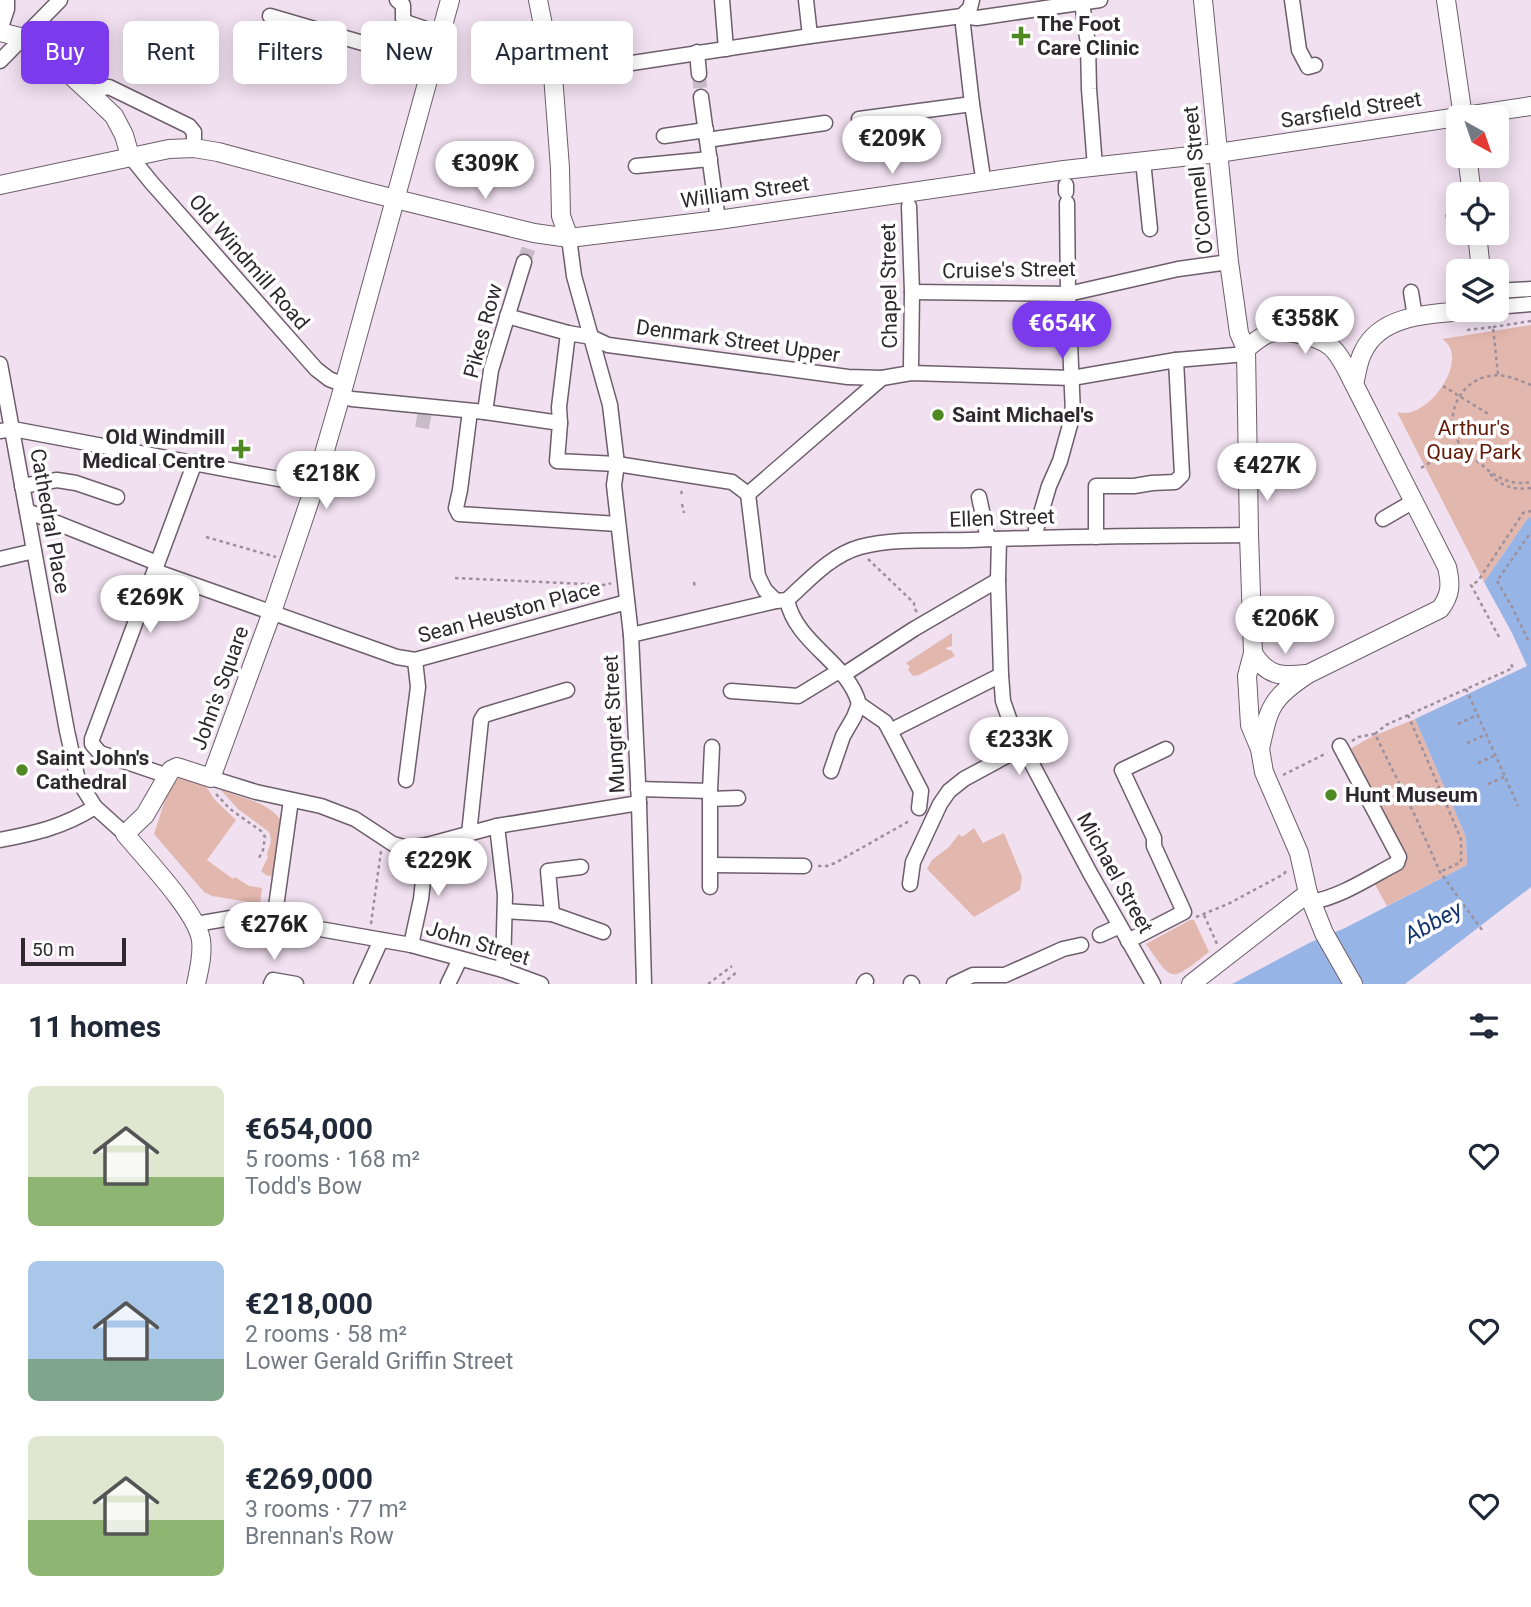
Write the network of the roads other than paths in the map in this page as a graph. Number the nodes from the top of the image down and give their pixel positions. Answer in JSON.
{"nodes":[{"id":1,"x":7,"y":0,"type":"edge"},
{"id":2,"x":60,"y":0,"type":"edge"},
{"id":3,"x":397,"y":0,"type":"edge"},
{"id":4,"x":450,"y":0,"type":"edge"},
{"id":5,"x":538,"y":0,"type":"edge"},
{"id":6,"x":722,"y":0,"type":"edge"},
{"id":7,"x":806,"y":0,"type":"edge"},
{"id":8,"x":972,"y":0,"type":"edge"},
{"id":9,"x":1203,"y":0,"type":"edge"},
{"id":10,"x":1292,"y":0,"type":"edge"},
{"id":11,"x":1446,"y":0,"type":"edge"},
{"id":12,"x":1091,"y":1,"type":"edge"},
{"id":13,"x":270,"y":16,"type":"dead end"},
{"id":14,"x":963,"y":20,"type":"junction"},
{"id":15,"x":40,"y":21,"type":"edge"},
{"id":16,"x":406,"y":21,"type":"edge"},
{"id":17,"x":444,"y":21,"type":"edge"},
{"id":18,"x":542,"y":21,"type":"edge"},
{"id":19,"x":0,"y":31,"type":"edge"},
{"id":20,"x":810,"y":36,"type":"junction"},
{"id":21,"x":21,"y":37,"type":"edge"},
{"id":22,"x":21,"y":41,"type":"edge"},
{"id":23,"x":361,"y":43,"type":"edge"},
{"id":24,"x":726,"y":48,"type":"junction"},
{"id":25,"x":697,"y":52,"type":"junction"},
{"id":26,"x":0,"y":61,"type":"edge"},
{"id":27,"x":633,"y":62,"type":"edge"},
{"id":28,"x":1315,"y":65,"type":"dead end"},
{"id":29,"x":699,"y":74,"type":"tunnel mouth"},
{"id":30,"x":80,"y":84,"type":"edge"},
{"id":31,"x":414,"y":84,"type":"edge"},
{"id":32,"x":554,"y":84,"type":"edge"},
{"id":33,"x":91,"y":94,"type":"junction"},
{"id":34,"x":701,"y":97,"type":"tunnel mouth"},
{"id":35,"x":972,"y":104,"type":"junction"},
{"id":36,"x":1461,"y":105,"type":"edge"},
{"id":37,"x":1531,"y":106,"type":"edge"},
{"id":38,"x":1509,"y":110,"type":"edge"},
{"id":39,"x":859,"y":119,"type":"dead end"},
{"id":40,"x":1446,"y":120,"type":"edge"},
{"id":41,"x":825,"y":123,"type":"dead end"},
{"id":42,"x":706,"y":135,"type":"junction"},
{"id":43,"x":664,"y":136,"type":"dead end"},
{"id":44,"x":194,"y":148,"type":"junction"},
{"id":45,"x":1219,"y":153,"type":"junction"},
{"id":46,"x":130,"y":156,"type":"junction"},
{"id":47,"x":710,"y":159,"type":"junction"},
{"id":48,"x":1143,"y":161,"type":"junction"},
{"id":49,"x":636,"y":166,"type":"dead end"},
{"id":50,"x":1095,"y":167,"type":"junction"},
{"id":51,"x":982,"y":171,"type":"dead end"},
{"id":52,"x":0,"y":185,"type":"edge"},
{"id":53,"x":1066,"y":193,"type":"dead end"},
{"id":54,"x":395,"y":199,"type":"junction"},
{"id":55,"x":909,"y":206,"type":"dead end"},
{"id":56,"x":718,"y":219,"type":"junction"},
{"id":57,"x":1150,"y":229,"type":"dead end"},
{"id":58,"x":569,"y":238,"type":"junction"},
{"id":59,"x":524,"y":262,"type":"tunnel mouth"},
{"id":60,"x":1229,"y":262,"type":"junction"},
{"id":61,"x":1531,"y":289,"type":"edge"},
{"id":62,"x":1509,"y":290,"type":"edge"},
{"id":63,"x":912,"y":292,"type":"junction"},
{"id":64,"x":1412,"y":292,"type":"dead end"},
{"id":65,"x":1068,"y":294,"type":"junction"},
{"id":66,"x":1531,"y":304,"type":"edge"},
{"id":67,"x":1509,"y":306,"type":"edge"},
{"id":68,"x":1446,"y":314,"type":"edge"},
{"id":69,"x":507,"y":316,"type":"junction"},
{"id":70,"x":1415,"y":317,"type":"junction"},
{"id":71,"x":568,"y":333,"type":"junction"},
{"id":72,"x":591,"y":337,"type":"junction"},
{"id":73,"x":1246,"y":351,"type":"junction"},
{"id":74,"x":1176,"y":360,"type":"junction"},
{"id":75,"x":0,"y":364,"type":"edge"},
{"id":76,"x":911,"y":366,"type":"dead end"},
{"id":77,"x":882,"y":378,"type":"junction"},
{"id":78,"x":1072,"y":378,"type":"junction"},
{"id":79,"x":1354,"y":384,"type":"junction"},
{"id":80,"x":3,"y":391,"type":"edge"},
{"id":81,"x":343,"y":391,"type":"junction"},
{"id":82,"x":470,"y":411,"type":"junction"},
{"id":83,"x":485,"y":412,"type":"junction"},
{"id":84,"x":560,"y":423,"type":"junction"},
{"id":85,"x":6,"y":430,"type":"edge"},
{"id":86,"x":195,"y":463,"type":"junction"},
{"id":87,"x":617,"y":464,"type":"junction"},
{"id":88,"x":22,"y":486,"type":"junction"},
{"id":89,"x":314,"y":488,"type":"junction"},
{"id":90,"x":748,"y":494,"type":"junction"},
{"id":91,"x":117,"y":497,"type":"dead end"},
{"id":92,"x":979,"y":497,"type":"dead end"},
{"id":93,"x":1414,"y":501,"type":"junction"},
{"id":94,"x":27,"y":511,"type":"junction"},
{"id":95,"x":1383,"y":519,"type":"dead end"},
{"id":96,"x":618,"y":524,"type":"junction"},
{"id":97,"x":1036,"y":530,"type":"dead end"},
{"id":98,"x":1248,"y":535,"type":"junction"},
{"id":99,"x":1096,"y":537,"type":"junction"},
{"id":100,"x":993,"y":539,"type":"junction"},
{"id":101,"x":34,"y":551,"type":"junction"},
{"id":102,"x":0,"y":559,"type":"edge"},
{"id":103,"x":156,"y":567,"type":"junction"},
{"id":104,"x":998,"y":580,"type":"junction"},
{"id":105,"x":626,"y":601,"type":"junction"},
{"id":106,"x":781,"y":601,"type":"junction"},
{"id":107,"x":272,"y":612,"type":"junction"},
{"id":108,"x":631,"y":635,"type":"junction"},
{"id":109,"x":1253,"y":653,"type":"junction"},
{"id":110,"x":415,"y":660,"type":"junction"},
{"id":111,"x":841,"y":673,"type":"junction"},
{"id":112,"x":1308,"y":674,"type":"junction"},
{"id":113,"x":1000,"y":676,"type":"junction"},
{"id":114,"x":568,"y":690,"type":"dead end"},
{"id":115,"x":731,"y":691,"type":"dead end"},
{"id":116,"x":859,"y":704,"type":"junction"},
{"id":117,"x":890,"y":731,"type":"junction"},
{"id":118,"x":1340,"y":746,"type":"dead end"},
{"id":119,"x":712,"y":747,"type":"dead end"},
{"id":120,"x":1023,"y":747,"type":"junction"},
{"id":121,"x":1260,"y":748,"type":"junction"},
{"id":122,"x":1166,"y":749,"type":"dead end"},
{"id":123,"x":831,"y":771,"type":"dead end"},
{"id":124,"x":168,"y":776,"type":"junction"},
{"id":125,"x":212,"y":779,"type":"junction"},
{"id":126,"x":406,"y":780,"type":"dead end"},
{"id":127,"x":710,"y":795,"type":"junction"},
{"id":128,"x":639,"y":796,"type":"junction"},
{"id":129,"x":738,"y":798,"type":"dead end"},
{"id":130,"x":291,"y":800,"type":"junction"},
{"id":131,"x":95,"y":807,"type":"junction"},
{"id":132,"x":919,"y":808,"type":"road end"},
{"id":133,"x":498,"y":826,"type":"junction"},
{"id":134,"x":125,"y":834,"type":"junction"},
{"id":135,"x":469,"y":834,"type":"junction"},
{"id":136,"x":0,"y":840,"type":"edge"},
{"id":137,"x":427,"y":845,"type":"junction"},
{"id":138,"x":711,"y":865,"type":"junction"},
{"id":139,"x":804,"y":866,"type":"road end"},
{"id":140,"x":581,"y":867,"type":"dead end"},
{"id":141,"x":910,"y":884,"type":"dead end"},
{"id":142,"x":710,"y":887,"type":"dead end"},
{"id":143,"x":1309,"y":897,"type":"junction"},
{"id":144,"x":505,"y":911,"type":"junction"},
{"id":145,"x":552,"y":914,"type":"junction"},
{"id":146,"x":274,"y":921,"type":"junction"},
{"id":147,"x":196,"y":924,"type":"junction"},
{"id":148,"x":1120,"y":926,"type":"junction"},
{"id":149,"x":603,"y":932,"type":"dead end"},
{"id":150,"x":1100,"y":935,"type":"dead end"},
{"id":151,"x":375,"y":939,"type":"junction"},
{"id":152,"x":1128,"y":941,"type":"junction"},
{"id":153,"x":411,"y":945,"type":"junction"},
{"id":154,"x":1080,"y":945,"type":"dead end"},
{"id":155,"x":460,"y":959,"type":"junction"},
{"id":156,"x":503,"y":970,"type":"junction"},
{"id":157,"x":1005,"y":979,"type":"edge"},
{"id":158,"x":516,"y":980,"type":"edge"},
{"id":159,"x":196,"y":984,"type":"edge"},
{"id":160,"x":271,"y":984,"type":"edge"},
{"id":161,"x":296,"y":984,"type":"edge"},
{"id":162,"x":361,"y":984,"type":"edge"},
{"id":163,"x":449,"y":984,"type":"edge"},
{"id":164,"x":541,"y":984,"type":"edge"},
{"id":165,"x":644,"y":984,"type":"edge"},
{"id":166,"x":954,"y":984,"type":"edge"},
{"id":167,"x":1153,"y":984,"type":"edge"},
{"id":168,"x":1191,"y":984,"type":"edge"},
{"id":169,"x":1353,"y":984,"type":"edge"}],
"edges":[{"from":1,"to":19,"type":"street"},
{"from":2,"to":15,"type":"street"},
{"from":3,"to":16,"type":"street"},
{"from":4,"to":17,"type":"main road","name":"John's Square"},
{"from":5,"to":18,"type":"main road"},
{"from":6,"to":24,"type":"street"},
{"from":7,"to":20,"type":"street"},
{"from":8,"to":14,"type":"street"},
{"from":9,"to":45,"type":"main road","name":"O'Connell Street"},
{"from":10,"to":28,"type":"street"},
{"from":11,"to":36,"type":"main road"},
{"from":12,"to":14,"type":"street"},
{"from":12,"to":50,"type":"street"},
{"from":13,"to":23,"type":"street"},
{"from":14,"to":20,"type":"street"},
{"from":14,"to":35,"type":"street"},
{"from":19,"to":21,"type":"main road"},
{"from":20,"to":24,"type":"street"},
{"from":22,"to":26,"type":"street"},
{"from":24,"to":25,"type":"street"},
{"from":25,"to":27,"type":"street"},
{"from":25,"to":29,"type":"street"},
{"from":30,"to":33,"type":"main road"},
{"from":31,"to":54,"type":"main road","name":"John's Square"},
{"from":32,"to":58,"type":"main road"},
{"from":33,"to":44,"type":"street"},
{"from":33,"to":46,"type":"main road"},
{"from":34,"to":42,"type":"street"},
{"from":35,"to":39,"type":"street"},
{"from":35,"to":51,"type":"street"},
{"from":37,"to":38,"type":"main road","name":"Sarsfield Street"},
{"from":40,"to":45,"type":"main road","name":"Sarsfield Street"},
{"from":41,"to":42,"type":"street"},
{"from":42,"to":43,"type":"street"},
{"from":42,"to":47,"type":"street"},
{"from":44,"to":46,"type":"main road","name":"William Street"},
{"from":44,"to":54,"type":"main road","name":"William Street"},
{"from":45,"to":48,"type":"main road","name":"William Street"},
{"from":45,"to":60,"type":"main road","name":"O'Connell Street"},
{"from":46,"to":52,"type":"main road","name":"William Street"},
{"from":46,"to":81,"type":"street","name":"Old Windmill Road"},
{"from":47,"to":49,"type":"street"},
{"from":47,"to":56,"type":"street"},
{"from":48,"to":50,"type":"main road","name":"William Street"},
{"from":48,"to":57,"type":"street"},
{"from":50,"to":56,"type":"main road","name":"William Street"},
{"from":53,"to":65,"type":"street"},
{"from":54,"to":58,"type":"main road","name":"William Street"},
{"from":54,"to":81,"type":"main road","name":"John's Square"},
{"from":55,"to":63,"type":"street","name":"Chapel Street"},
{"from":56,"to":58,"type":"main road","name":"William Street"},
{"from":58,"to":72,"type":"street","name":"Mungret Street"},
{"from":59,"to":69,"type":"street","name":"Pikes Row"},
{"from":60,"to":65,"type":"street","name":"Cruise's Street"},
{"from":60,"to":73,"type":"main road","name":"O'Connell Street"},
{"from":61,"to":62,"type":"street"},
{"from":63,"to":65,"type":"street","name":"Cruise's Street"},
{"from":63,"to":76,"type":"street","name":"Chapel Street"},
{"from":64,"to":70,"type":"street"},
{"from":65,"to":78,"type":"street"},
{"from":66,"to":67,"type":"street"},
{"from":68,"to":70,"type":"main road"},
{"from":69,"to":71,"type":"street","name":"Denmark Street Upper"},
{"from":69,"to":83,"type":"street","name":"Pikes Row"},
{"from":70,"to":79,"type":"main road"},
{"from":71,"to":72,"type":"street","name":"Denmark Street Upper"},
{"from":71,"to":84,"type":"street"},
{"from":72,"to":77,"type":"street","name":"Denmark Street Upper"},
{"from":72,"to":87,"type":"street","name":"Mungret Street"},
{"from":73,"to":74,"type":"street","name":"Denmark Street Upper"},
{"from":73,"to":79,"type":"main road"},
{"from":73,"to":98,"type":"main road","name":"O'Connell Street"},
{"from":74,"to":78,"type":"street","name":"Denmark Street Upper"},
{"from":74,"to":99,"type":"street"},
{"from":75,"to":80,"type":"street","name":"Cathedral Place"},
{"from":77,"to":78,"type":"street","name":"Denmark Street Upper"},
{"from":77,"to":90,"type":"street"},
{"from":78,"to":97,"type":"street"},
{"from":79,"to":93,"type":"main road"},
{"from":80,"to":85,"type":"street","name":"Cathedral Place"},
{"from":81,"to":82,"type":"street"},
{"from":81,"to":89,"type":"main road","name":"John's Square"},
{"from":82,"to":83,"type":"street"},
{"from":82,"to":96,"type":"street"},
{"from":83,"to":84,"type":"street"},
{"from":84,"to":87,"type":"street"},
{"from":85,"to":86,"type":"street"},
{"from":85,"to":88,"type":"street","name":"Cathedral Place"},
{"from":86,"to":89,"type":"street"},
{"from":86,"to":103,"type":"street"},
{"from":87,"to":90,"type":"street"},
{"from":87,"to":96,"type":"street","name":"Mungret Street"},
{"from":88,"to":91,"type":"street"},
{"from":88,"to":94,"type":"street","name":"Cathedral Place"},
{"from":89,"to":107,"type":"main road","name":"John's Square"},
{"from":90,"to":106,"type":"street"},
{"from":92,"to":100,"type":"street","name":"Michael Street"},
{"from":93,"to":95,"type":"street"},
{"from":93,"to":112,"type":"main road"},
{"from":94,"to":101,"type":"street","name":"Cathedral Place"},
{"from":94,"to":103,"type":"street","name":"Sean Heuston Place"},
{"from":96,"to":105,"type":"street","name":"Mungret Street"},
{"from":98,"to":99,"type":"street","name":"Ellen Street"},
{"from":98,"to":109,"type":"main road","name":"O'Connell Street"},
{"from":99,"to":100,"type":"street","name":"Ellen Street"},
{"from":100,"to":104,"type":"street","name":"Michael Street"},
{"from":100,"to":106,"type":"street","name":"Ellen Street"},
{"from":101,"to":102,"type":"street"},
{"from":101,"to":131,"type":"street","name":"Cathedral Place"},
{"from":103,"to":107,"type":"street","name":"Sean Heuston Place"},
{"from":103,"to":124,"type":"street"},
{"from":104,"to":111,"type":"street"},
{"from":104,"to":113,"type":"street","name":"Michael Street"},
{"from":105,"to":108,"type":"street","name":"Mungret Street"},
{"from":105,"to":110,"type":"street","name":"Sean Heuston Place"},
{"from":106,"to":108,"type":"street"},
{"from":106,"to":111,"type":"street"},
{"from":107,"to":110,"type":"street","name":"Sean Heuston Place"},
{"from":107,"to":125,"type":"main road","name":"John's Square"},
{"from":108,"to":128,"type":"street","name":"Mungret Street"},
{"from":109,"to":112,"type":"main road"},
{"from":109,"to":121,"type":"main road","name":"O'Connell Street"},
{"from":110,"to":126,"type":"street"},
{"from":111,"to":115,"type":"street"},
{"from":111,"to":116,"type":"street"},
{"from":112,"to":121,"type":"main road"},
{"from":113,"to":117,"type":"street"},
{"from":113,"to":120,"type":"street","name":"Michael Street"},
{"from":114,"to":135,"type":"street"},
{"from":116,"to":117,"type":"street"},
{"from":116,"to":123,"type":"street"},
{"from":117,"to":132,"type":"street"},
{"from":118,"to":143,"type":"street"},
{"from":119,"to":127,"type":"street"},
{"from":120,"to":141,"type":"street"},
{"from":120,"to":148,"type":"street","name":"Michael Street"},
{"from":121,"to":143,"type":"main road","name":"O'Connell Street"},
{"from":122,"to":152,"type":"street"},
{"from":124,"to":125,"type":"main road","name":"John's Square"},
{"from":124,"to":134,"type":"main road"},
{"from":125,"to":130,"type":"street","name":"John's Square"},
{"from":127,"to":128,"type":"street"},
{"from":127,"to":129,"type":"street"},
{"from":127,"to":138,"type":"street"},
{"from":128,"to":133,"type":"street"},
{"from":128,"to":165,"type":"street","name":"Mungret Street"},
{"from":130,"to":137,"type":"street","name":"John's Square"},
{"from":130,"to":146,"type":"street"},
{"from":131,"to":134,"type":"street","name":"Cathedral Place"},
{"from":131,"to":136,"type":"street"},
{"from":133,"to":135,"type":"street"},
{"from":133,"to":144,"type":"street"},
{"from":134,"to":147,"type":"main road"},
{"from":135,"to":137,"type":"street"},
{"from":137,"to":153,"type":"street"},
{"from":138,"to":139,"type":"street"},
{"from":138,"to":142,"type":"street"},
{"from":140,"to":145,"type":"street"},
{"from":143,"to":168,"type":"main road"},
{"from":143,"to":169,"type":"main road","name":"O'Connell Street"},
{"from":144,"to":145,"type":"street"},
{"from":144,"to":156,"type":"street"},
{"from":145,"to":149,"type":"street"},
{"from":146,"to":147,"type":"street","name":"John Street"},
{"from":146,"to":151,"type":"street","name":"John Street"},
{"from":147,"to":159,"type":"main road"},
{"from":148,"to":150,"type":"street"},
{"from":148,"to":152,"type":"street","name":"Michael Street"},
{"from":151,"to":153,"type":"street","name":"John Street"},
{"from":151,"to":162,"type":"street"},
{"from":152,"to":167,"type":"street","name":"Michael Street"},
{"from":153,"to":155,"type":"street","name":"John Street"},
{"from":154,"to":157,"type":"street"},
{"from":155,"to":156,"type":"street","name":"John Street"},
{"from":155,"to":163,"type":"street"},
{"from":156,"to":158,"type":"street","name":"John Street"},
{"from":157,"to":166,"type":"street"},
{"from":158,"to":164,"type":"street","name":"John Street"},
{"from":160,"to":161,"type":"street"}]}
